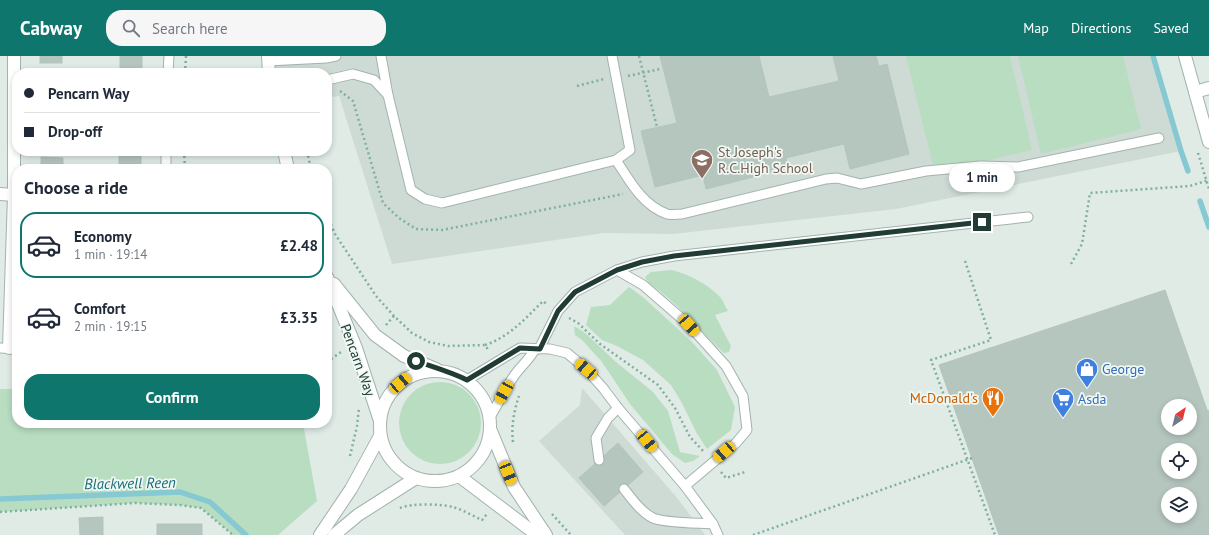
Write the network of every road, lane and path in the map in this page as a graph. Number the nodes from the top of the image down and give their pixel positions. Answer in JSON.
{"nodes":[{"id":1,"x":14,"y":56,"type":"edge"},
{"id":2,"x":168,"y":56,"type":"edge"},
{"id":3,"x":186,"y":56,"type":"edge"},
{"id":4,"x":336,"y":56,"type":"edge"},
{"id":5,"x":381,"y":56,"type":"edge"},
{"id":6,"x":612,"y":56,"type":"edge"},
{"id":7,"x":639,"y":56,"type":"edge"},
{"id":8,"x":1185,"y":56,"type":"edge"},
{"id":9,"x":268,"y":64,"type":"edge"},
{"id":10,"x":14,"y":68,"type":"edge"},
{"id":11,"x":168,"y":68,"type":"edge"},
{"id":12,"x":185,"y":68,"type":"edge"},
{"id":13,"x":332,"y":79,"type":"edge"},
{"id":14,"x":1209,"y":88,"type":"edge"},
{"id":15,"x":1195,"y":92,"type":"junction"},
{"id":16,"x":388,"y":95,"type":"junction"},
{"id":17,"x":657,"y":127,"type":"dead end"},
{"id":18,"x":1159,"y":138,"type":"dead end"},
{"id":19,"x":1209,"y":142,"type":"edge"},
{"id":20,"x":616,"y":160,"type":"junction"},
{"id":21,"x":1208,"y":180,"type":"edge"},
{"id":22,"x":1209,"y":189,"type":"edge"},
{"id":23,"x":0,"y":194,"type":"edge"},
{"id":24,"x":12,"y":195,"type":"edge"},
{"id":25,"x":1028,"y":217,"type":"dead end"},
{"id":26,"x":12,"y":256,"type":"edge"},
{"id":27,"x":965,"y":261,"type":"dead end"},
{"id":28,"x":1071,"y":264,"type":"dead end"},
{"id":29,"x":617,"y":270,"type":"junction"},
{"id":30,"x":332,"y":282,"type":"edge"},
{"id":31,"x":332,"y":288,"type":"edge"},
{"id":32,"x":558,"y":311,"type":"junction"},
{"id":33,"x":394,"y":316,"type":"dead end"},
{"id":34,"x":375,"y":335,"type":"junction"},
{"id":35,"x":485,"y":345,"type":"dead end"},
{"id":36,"x":9,"y":348,"type":"edge"},
{"id":37,"x":537,"y":349,"type":"junction"},
{"id":38,"x":332,"y":358,"type":"edge"},
{"id":39,"x":346,"y":358,"type":"dead end"},
{"id":40,"x":440,"y":370,"type":"junction"},
{"id":41,"x":467,"y":380,"type":"junction"},
{"id":42,"x":359,"y":407,"type":"dead end"},
{"id":43,"x":618,"y":408,"type":"junction"},
{"id":44,"x":490,"y":417,"type":"junction"},
{"id":45,"x":380,"y":421,"type":"junction"},
{"id":46,"x":491,"y":430,"type":"junction"},
{"id":47,"x":380,"y":436,"type":"junction"},
{"id":48,"x":972,"y":458,"type":"dead end"},
{"id":49,"x":599,"y":460,"type":"dead end"},
{"id":50,"x":968,"y":460,"type":"junction"},
{"id":51,"x":713,"y":462,"type":"junction"},
{"id":52,"x":745,"y":472,"type":"dead end"},
{"id":53,"x":357,"y":476,"type":"junction"},
{"id":54,"x":459,"y":476,"type":"junction"},
{"id":55,"x":416,"y":478,"type":"junction"},
{"id":56,"x":685,"y":486,"type":"junction"},
{"id":57,"x":624,"y":489,"type":"dead end"},
{"id":58,"x":381,"y":501,"type":"junction"},
{"id":59,"x":495,"y":504,"type":"junction"},
{"id":60,"x":0,"y":512,"type":"edge"},
{"id":61,"x":713,"y":524,"type":"junction"},
{"id":62,"x":232,"y":535,"type":"edge"},
{"id":63,"x":320,"y":535,"type":"edge"},
{"id":64,"x":334,"y":535,"type":"edge"},
{"id":65,"x":537,"y":535,"type":"edge"},
{"id":66,"x":546,"y":535,"type":"edge"},
{"id":67,"x":718,"y":535,"type":"edge"},
{"id":68,"x":753,"y":535,"type":"edge"},
{"id":69,"x":995,"y":535,"type":"edge"}],
"edges":[{"from":1,"to":10,"type":"street"},
{"from":2,"to":11,"type":"lane"},
{"from":3,"to":12,"type":"path"},
{"from":4,"to":9,"type":"lane"},
{"from":5,"to":16,"type":"lane"},
{"from":6,"to":20,"type":"lane"},
{"from":7,"to":17,"type":"path"},
{"from":8,"to":15,"type":"street"},
{"from":13,"to":16,"type":"lane"},
{"from":14,"to":15,"type":"street"},
{"from":15,"to":19,"type":"street"},
{"from":16,"to":20,"type":"lane"},
{"from":18,"to":20,"type":"lane"},
{"from":21,"to":22,"type":"path"},
{"from":21,"to":28,"type":"path"},
{"from":23,"to":24,"type":"street"},
{"from":25,"to":29,"type":"lane"},
{"from":26,"to":36,"type":"street"},
{"from":27,"to":50,"type":"path"},
{"from":29,"to":32,"type":"lane"},
{"from":29,"to":51,"type":"lane"},
{"from":30,"to":34,"type":"street","name":"Pencarn Way"},
{"from":31,"to":45,"type":"street","name":"Pencarn Way"},
{"from":32,"to":35,"type":"path"},
{"from":32,"to":37,"type":"lane"},
{"from":32,"to":51,"type":"path"},
{"from":33,"to":34,"type":"path"},
{"from":34,"to":40,"type":"street","name":"Pencarn Way"},
{"from":37,"to":41,"type":"lane"},
{"from":37,"to":43,"type":"lane"},
{"from":37,"to":44,"type":"lane"},
{"from":38,"to":39,"type":"path"},
{"from":40,"to":41,"type":"street"},
{"from":40,"to":45,"type":"street"},
{"from":41,"to":44,"type":"street"},
{"from":42,"to":53,"type":"path"},
{"from":43,"to":49,"type":"lane"},
{"from":43,"to":56,"type":"lane"},
{"from":44,"to":46,"type":"street"},
{"from":45,"to":47,"type":"street"},
{"from":46,"to":54,"type":"street"},
{"from":46,"to":66,"type":"street"},
{"from":47,"to":53,"type":"street"},
{"from":47,"to":55,"type":"street"},
{"from":48,"to":50,"type":"path"},
{"from":50,"to":68,"type":"path"},
{"from":50,"to":69,"type":"path"},
{"from":51,"to":52,"type":"path"},
{"from":51,"to":56,"type":"lane"},
{"from":53,"to":63,"type":"street"},
{"from":54,"to":55,"type":"street"},
{"from":54,"to":59,"type":"street"},
{"from":55,"to":58,"type":"street"},
{"from":56,"to":61,"type":"lane"},
{"from":57,"to":61,"type":"lane"},
{"from":58,"to":59,"type":"path"},
{"from":58,"to":64,"type":"street"},
{"from":59,"to":65,"type":"street"},
{"from":60,"to":62,"type":"path"},
{"from":61,"to":67,"type":"lane"}]}
